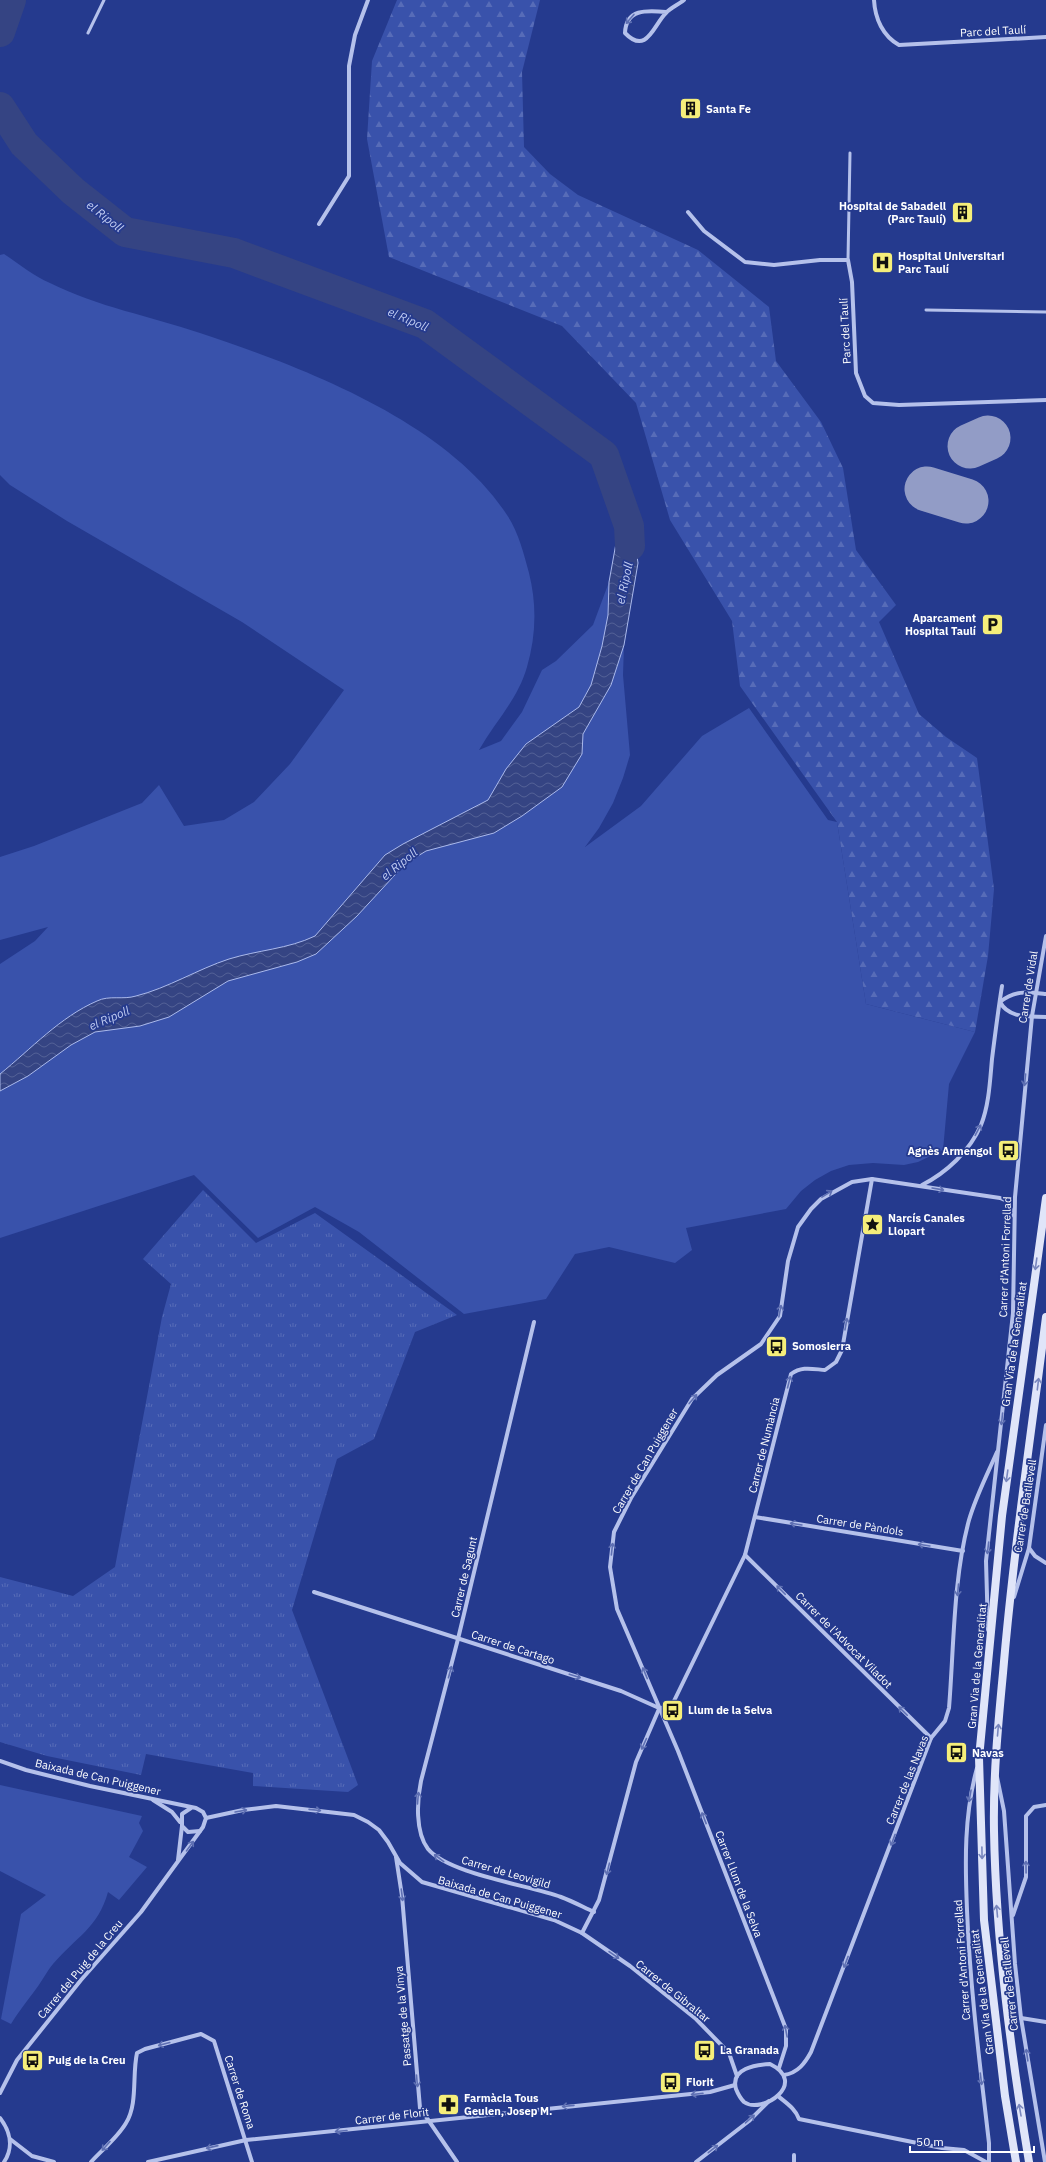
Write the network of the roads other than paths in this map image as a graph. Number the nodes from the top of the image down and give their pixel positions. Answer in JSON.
{"nodes":[{"id":1,"x":104,"y":0,"type":"edge"},
{"id":2,"x":368,"y":0,"type":"edge"},
{"id":3,"x":684,"y":0,"type":"edge"},
{"id":4,"x":874,"y":0,"type":"edge"},
{"id":5,"x":666,"y":12,"type":"junction"},
{"id":6,"x":88,"y":34,"type":"dead end"},
{"id":7,"x":1046,"y":37,"type":"edge"},
{"id":8,"x":850,"y":153,"type":"dead end"},
{"id":9,"x":688,"y":212,"type":"dead end"},
{"id":10,"x":319,"y":224,"type":"dead end"},
{"id":11,"x":848,"y":260,"type":"junction"},
{"id":12,"x":926,"y":310,"type":"dead end"},
{"id":13,"x":1046,"y":312,"type":"edge"},
{"id":14,"x":1046,"y":400,"type":"edge"},
{"id":15,"x":1046,"y":936,"type":"edge"},
{"id":16,"x":1002,"y":986,"type":"dead end"},
{"id":17,"x":1036,"y":993,"type":"junction"},
{"id":18,"x":1046,"y":994,"type":"edge"},
{"id":19,"x":1000,"y":1002,"type":"junction"},
{"id":20,"x":1032,"y":1016,"type":"junction"},
{"id":21,"x":1045,"y":1017,"type":"edge"},
{"id":22,"x":1029,"y":1041,"type":"joint"},
{"id":23,"x":872,"y":1179,"type":"junction"},
{"id":24,"x":922,"y":1186,"type":"junction"},
{"id":25,"x":1046,"y":1198,"type":"edge"},
{"id":26,"x":1014,"y":1216,"type":"junction"},
{"id":27,"x":1046,"y":1316,"type":"edge"},
{"id":28,"x":534,"y":1322,"type":"dead end"},
{"id":29,"x":1046,"y":1425,"type":"edge"},
{"id":30,"x":999,"y":1448,"type":"junction"},
{"id":31,"x":754,"y":1517,"type":"junction"},
{"id":32,"x":1029,"y":1548,"type":"junction"},
{"id":33,"x":963,"y":1551,"type":"junction"},
{"id":34,"x":745,"y":1555,"type":"junction"},
{"id":35,"x":1046,"y":1563,"type":"edge"},
{"id":36,"x":314,"y":1592,"type":"dead end"},
{"id":37,"x":1009,"y":1610,"type":"junction"},
{"id":38,"x":458,"y":1639,"type":"junction"},
{"id":39,"x":988,"y":1664,"type":"junction"},
{"id":40,"x":660,"y":1709,"type":"junction"},
{"id":41,"x":931,"y":1738,"type":"junction"},
{"id":42,"x":979,"y":1758,"type":"junction"},
{"id":43,"x":0,"y":1760,"type":"edge"},
{"id":44,"x":995,"y":1769,"type":"junction"},
{"id":45,"x":146,"y":1796,"type":"junction"},
{"id":46,"x":1046,"y":1806,"type":"edge"},
{"id":47,"x":192,"y":1808,"type":"junction"},
{"id":48,"x":206,"y":1818,"type":"junction"},
{"id":49,"x":181,"y":1824,"type":"junction"},
{"id":50,"x":200,"y":1830,"type":"junction"},
{"id":51,"x":423,"y":1837,"type":"joint"},
{"id":52,"x":396,"y":1857,"type":"junction"},
{"id":53,"x":178,"y":1861,"type":"junction"},
{"id":54,"x":594,"y":1912,"type":"junction"},
{"id":55,"x":1012,"y":1918,"type":"junction"},
{"id":56,"x":582,"y":1933,"type":"junction"},
{"id":57,"x":1022,"y":2018,"type":"junction"},
{"id":58,"x":1046,"y":2022,"type":"edge"},
{"id":59,"x":779,"y":2068,"type":"junction"},
{"id":60,"x":784,"y":2075,"type":"junction"},
{"id":61,"x":737,"y":2076,"type":"junction"},
{"id":62,"x":735,"y":2085,"type":"junction"},
{"id":63,"x":0,"y":2092,"type":"edge"},
{"id":64,"x":778,"y":2096,"type":"junction"},
{"id":65,"x":770,"y":2101,"type":"junction"},
{"id":66,"x":0,"y":2118,"type":"edge"},
{"id":67,"x":429,"y":2120,"type":"junction"},
{"id":68,"x":10,"y":2139,"type":"junction"},
{"id":69,"x":246,"y":2140,"type":"junction"},
{"id":70,"x":794,"y":2155,"type":"dead end"},
{"id":71,"x":4,"y":2162,"type":"edge"},
{"id":72,"x":54,"y":2162,"type":"edge"},
{"id":73,"x":91,"y":2162,"type":"edge"},
{"id":74,"x":148,"y":2162,"type":"edge"},
{"id":75,"x":252,"y":2162,"type":"edge"},
{"id":76,"x":457,"y":2162,"type":"edge"},
{"id":77,"x":696,"y":2162,"type":"edge"},
{"id":78,"x":794,"y":2162,"type":"edge"},
{"id":79,"x":986,"y":2162,"type":"edge"},
{"id":80,"x":989,"y":2162,"type":"edge"},
{"id":81,"x":1016,"y":2162,"type":"edge"},
{"id":82,"x":1029,"y":2162,"type":"edge"},
{"id":83,"x":1045,"y":2162,"type":"edge"}],
"edges":[{"from":1,"to":6,"type":"lane"},
{"from":2,"to":10,"type":"street"},
{"from":3,"to":5,"type":"street"},
{"from":4,"to":7,"type":"street","name":"Parc del Taulí"},
{"from":5,"to":5,"type":"street","one_way":true},
{"from":8,"to":11,"type":"lane"},
{"from":9,"to":11,"type":"street"},
{"from":11,"to":14,"type":"street","name":"Parc del Taulí"},
{"from":12,"to":13,"type":"lane"},
{"from":15,"to":17,"type":"street","name":"Carrer de Vidal"},
{"from":16,"to":19,"type":"street"},
{"from":17,"to":18,"type":"street"},
{"from":17,"to":19,"type":"street"},
{"from":17,"to":20,"type":"street","name":"Carrer de Vidal"},
{"from":19,"to":20,"type":"street"},
{"from":24,"to":19,"type":"street","one_way":true},
{"from":20,"to":21,"type":"street"},
{"from":20,"to":22,"type":"street","name":"Carrer de Vidal"},
{"from":22,"to":26,"type":"street","name":"Carrer d'Antoni Forrellad","one_way":true},
{"from":23,"to":24,"type":"street"},
{"from":31,"to":23,"type":"street","name":"Carrer de Numància","one_way":true},
{"from":40,"to":23,"type":"street","name":"Carrer de Can Puiggener","one_way":true},
{"from":24,"to":26,"type":"street","one_way":true},
{"from":25,"to":39,"type":"street","name":"Gran Via de la Generalitat","one_way":true},
{"from":26,"to":30,"type":"street","name":"Carrer d'Antoni Forrellad","one_way":true},
{"from":37,"to":27,"type":"street","name":"Gran Via de la Generalitat","one_way":true},
{"from":28,"to":38,"type":"street","name":"Carrer de Sagunt"},
{"from":29,"to":32,"type":"street","name":"Carrer de Batllevell"},
{"from":30,"to":33,"type":"street","name":"Carrer de las Navas"},
{"from":30,"to":39,"type":"street","name":"Carrer d'Antoni Forrellad","one_way":true},
{"from":33,"to":31,"type":"street","name":"Carrer de Pàndols","one_way":true},
{"from":31,"to":34,"type":"street","name":"Carrer de Numància"},
{"from":32,"to":35,"type":"street"},
{"from":32,"to":37,"type":"street","name":"Carrer de Batllevell"},
{"from":33,"to":41,"type":"street","name":"Carrer de las Navas","one_way":true},
{"from":34,"to":40,"type":"street","name":"Carrer de Numància"},
{"from":41,"to":34,"type":"street","name":"Carrer de l'Advocat Viladot","one_way":true},
{"from":36,"to":38,"type":"street","name":"Carrer de Cartago"},
{"from":44,"to":37,"type":"street","name":"Gran Via de la Generalitat","one_way":true},
{"from":38,"to":40,"type":"street","name":"Carrer de Cartago","one_way":true},
{"from":51,"to":38,"type":"street","name":"Carrer de Sagunt","one_way":true},
{"from":39,"to":42,"type":"street","name":"Gran Via de la Generalitat"},
{"from":40,"to":54,"type":"street","one_way":true},
{"from":59,"to":40,"type":"street","name":"Carrer Llum de la Selva","one_way":true},
{"from":41,"to":60,"type":"street","name":"Carrer de las Navas","one_way":true},
{"from":42,"to":80,"type":"street","name":"Carrer d'Antoni Forrellad","one_way":true},
{"from":42,"to":81,"type":"street","name":"Gran Via de la Generalitat","one_way":true},
{"from":43,"to":45,"type":"street","name":"Baixada de Can Puiggener"},
{"from":44,"to":55,"type":"street"},
{"from":82,"to":44,"type":"street","name":"Gran Via de la Generalitat","one_way":true},
{"from":45,"to":47,"type":"street","name":"Baixada de Can Puiggener"},
{"from":45,"to":49,"type":"street"},
{"from":55,"to":46,"type":"street","name":"Carrer de Batllevell","one_way":true},
{"from":47,"to":48,"type":"street"},
{"from":47,"to":49,"type":"street"},
{"from":48,"to":50,"type":"street"},
{"from":48,"to":52,"type":"street","name":"Baixada de Can Puiggener","one_way":true},
{"from":49,"to":50,"type":"street"},
{"from":49,"to":53,"type":"street","name":"Carrer del Puig de la Creu"},
{"from":53,"to":50,"type":"street","name":"Carrer del Puig de la Creu","one_way":true},
{"from":54,"to":51,"type":"street","name":"Carrer de Leovigild","one_way":true},
{"from":52,"to":56,"type":"street","name":"Baixada de Can Puiggener"},
{"from":52,"to":67,"type":"street","name":"Passatge de la Vinya","one_way":true},
{"from":53,"to":63,"type":"street","name":"Carrer del Puig de la Creu"},
{"from":54,"to":56,"type":"street"},
{"from":55,"to":57,"type":"street","name":"Carrer de Batllevell"},
{"from":56,"to":61,"type":"street","name":"Carrer de Gibraltar","one_way":true},
{"from":57,"to":58,"type":"street"},
{"from":83,"to":57,"type":"street","name":"Carrer de Batllevell","one_way":true},
{"from":59,"to":60,"type":"street"},
{"from":59,"to":61,"type":"street"},
{"from":60,"to":64,"type":"street"},
{"from":61,"to":62,"type":"street"},
{"from":62,"to":65,"type":"street"},
{"from":62,"to":67,"type":"street","name":"Carrer de Florit","one_way":true},
{"from":64,"to":65,"type":"street"},
{"from":64,"to":79,"type":"street"},
{"from":77,"to":65,"type":"street","one_way":true},
{"from":66,"to":68,"type":"street"},
{"from":67,"to":69,"type":"street","name":"Carrer de Florit","one_way":true},
{"from":67,"to":76,"type":"street","name":"Passatge de la Vinya"},
{"from":68,"to":71,"type":"street"},
{"from":68,"to":72,"type":"street"},
{"from":69,"to":73,"type":"street","name":"Carrer de Roma","one_way":true},
{"from":69,"to":74,"type":"street","name":"Carrer de Florit","one_way":true},
{"from":69,"to":75,"type":"street","name":"Carrer de Roma"},
{"from":70,"to":78,"type":"street"}]}
